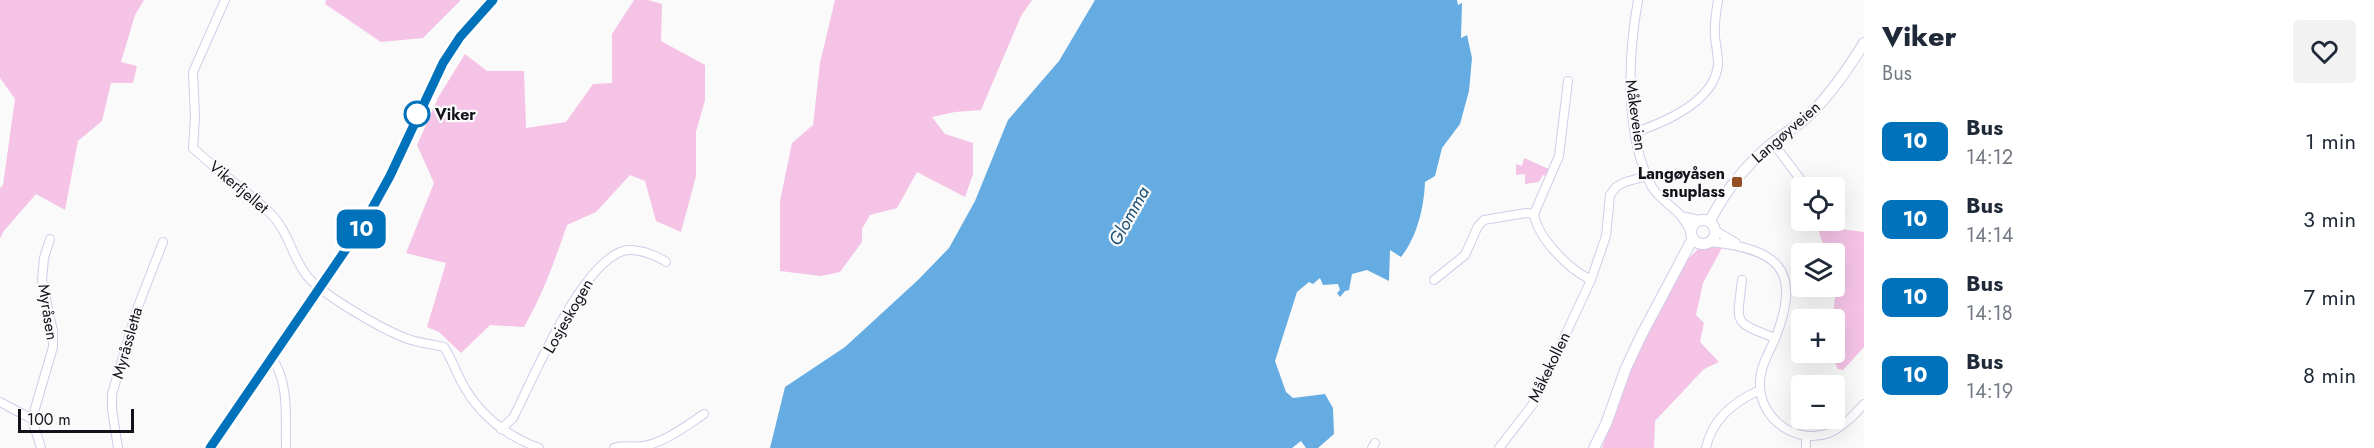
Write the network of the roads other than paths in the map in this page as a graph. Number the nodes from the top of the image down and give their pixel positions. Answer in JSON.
{"nodes":[{"id":1,"x":225,"y":0,"type":"edge"},
{"id":2,"x":493,"y":0,"type":"edge"},
{"id":3,"x":1638,"y":0,"type":"edge"},
{"id":4,"x":1718,"y":0,"type":"edge"},
{"id":5,"x":1863,"y":48,"type":"edge"},
{"id":6,"x":1568,"y":81,"type":"dead end"},
{"id":7,"x":1636,"y":132,"type":"junction"},
{"id":8,"x":1773,"y":143,"type":"junction"},
{"id":9,"x":1647,"y":176,"type":"junction"},
{"id":10,"x":1799,"y":177,"type":"edge"},
{"id":11,"x":1534,"y":214,"type":"junction"},
{"id":12,"x":1681,"y":216,"type":"junction"},
{"id":13,"x":1708,"y":224,"type":"junction"},
{"id":14,"x":1692,"y":235,"type":"junction"},
{"id":15,"x":50,"y":239,"type":"dead end"},
{"id":16,"x":163,"y":242,"type":"dead end"},
{"id":17,"x":1707,"y":243,"type":"junction"},
{"id":18,"x":1739,"y":245,"type":"junction"},
{"id":19,"x":1684,"y":257,"type":"junction"},
{"id":20,"x":666,"y":262,"type":"dead end"},
{"id":21,"x":1434,"y":280,"type":"dead end"},
{"id":22,"x":1590,"y":280,"type":"junction"},
{"id":23,"x":1742,"y":280,"type":"dead end"},
{"id":24,"x":321,"y":288,"type":"junction"},
{"id":25,"x":1775,"y":338,"type":"junction"},
{"id":26,"x":272,"y":358,"type":"junction"},
{"id":27,"x":1760,"y":390,"type":"junction"},
{"id":28,"x":0,"y":402,"type":"edge"},
{"id":29,"x":1864,"y":404,"type":"edge"},
{"id":30,"x":704,"y":414,"type":"dead end"},
{"id":31,"x":32,"y":418,"type":"junction"},
{"id":32,"x":501,"y":429,"type":"junction"},
{"id":33,"x":1806,"y":436,"type":"junction"},
{"id":34,"x":41,"y":448,"type":"edge"},
{"id":35,"x":118,"y":448,"type":"edge"},
{"id":36,"x":210,"y":448,"type":"edge"},
{"id":37,"x":286,"y":448,"type":"edge"},
{"id":38,"x":539,"y":448,"type":"edge"},
{"id":39,"x":615,"y":448,"type":"edge"},
{"id":40,"x":1499,"y":448,"type":"edge"},
{"id":41,"x":1594,"y":448,"type":"edge"},
{"id":42,"x":1707,"y":448,"type":"edge"},
{"id":43,"x":1806,"y":448,"type":"edge"}],
"edges":[{"from":1,"to":24,"type":"street","name":"Vikerfjellet"},
{"from":2,"to":24,"type":"main road"},
{"from":3,"to":7,"type":"street","name":"Måkeveien"},
{"from":4,"to":7,"type":"street"},
{"from":5,"to":8,"type":"main road","name":"Langøyveien"},
{"from":6,"to":11,"type":"street"},
{"from":7,"to":9,"type":"street","name":"Måkeveien"},
{"from":8,"to":10,"type":"street"},
{"from":8,"to":13,"type":"main road","name":"Langøyveien"},
{"from":9,"to":12,"type":"street","name":"Måkeveien"},
{"from":9,"to":22,"type":"street","name":"Måkekollen"},
{"from":11,"to":21,"type":"street"},
{"from":11,"to":22,"type":"street"},
{"from":12,"to":13,"type":"street","name":"Måkeveien"},
{"from":12,"to":14,"type":"street","name":"Måkeveien"},
{"from":13,"to":14,"type":"main road"},
{"from":13,"to":17,"type":"main road"},
{"from":13,"to":18,"type":"street","name":"Måkeveien"},
{"from":14,"to":17,"type":"main road"},
{"from":14,"to":19,"type":"main road"},
{"from":15,"to":31,"type":"street","name":"Myråsen"},
{"from":16,"to":35,"type":"street","name":"Myråssletta"},
{"from":17,"to":18,"type":"street"},
{"from":17,"to":19,"type":"main road"},
{"from":18,"to":25,"type":"street"},
{"from":19,"to":41,"type":"main road"},
{"from":20,"to":32,"type":"street","name":"Losjeskogen"},
{"from":22,"to":40,"type":"street","name":"Måkekollen"},
{"from":23,"to":25,"type":"street"},
{"from":24,"to":26,"type":"main road"},
{"from":24,"to":32,"type":"street","name":"Vikerfjellet"},
{"from":25,"to":27,"type":"street"},
{"from":26,"to":36,"type":"main road"},
{"from":26,"to":37,"type":"street"},
{"from":27,"to":33,"type":"street"},
{"from":27,"to":42,"type":"street"},
{"from":28,"to":31,"type":"street"},
{"from":29,"to":33,"type":"street"},
{"from":30,"to":39,"type":"street"},
{"from":31,"to":34,"type":"street"},
{"from":32,"to":38,"type":"street","name":"Vikerfjellet"},
{"from":33,"to":43,"type":"street"}]}
